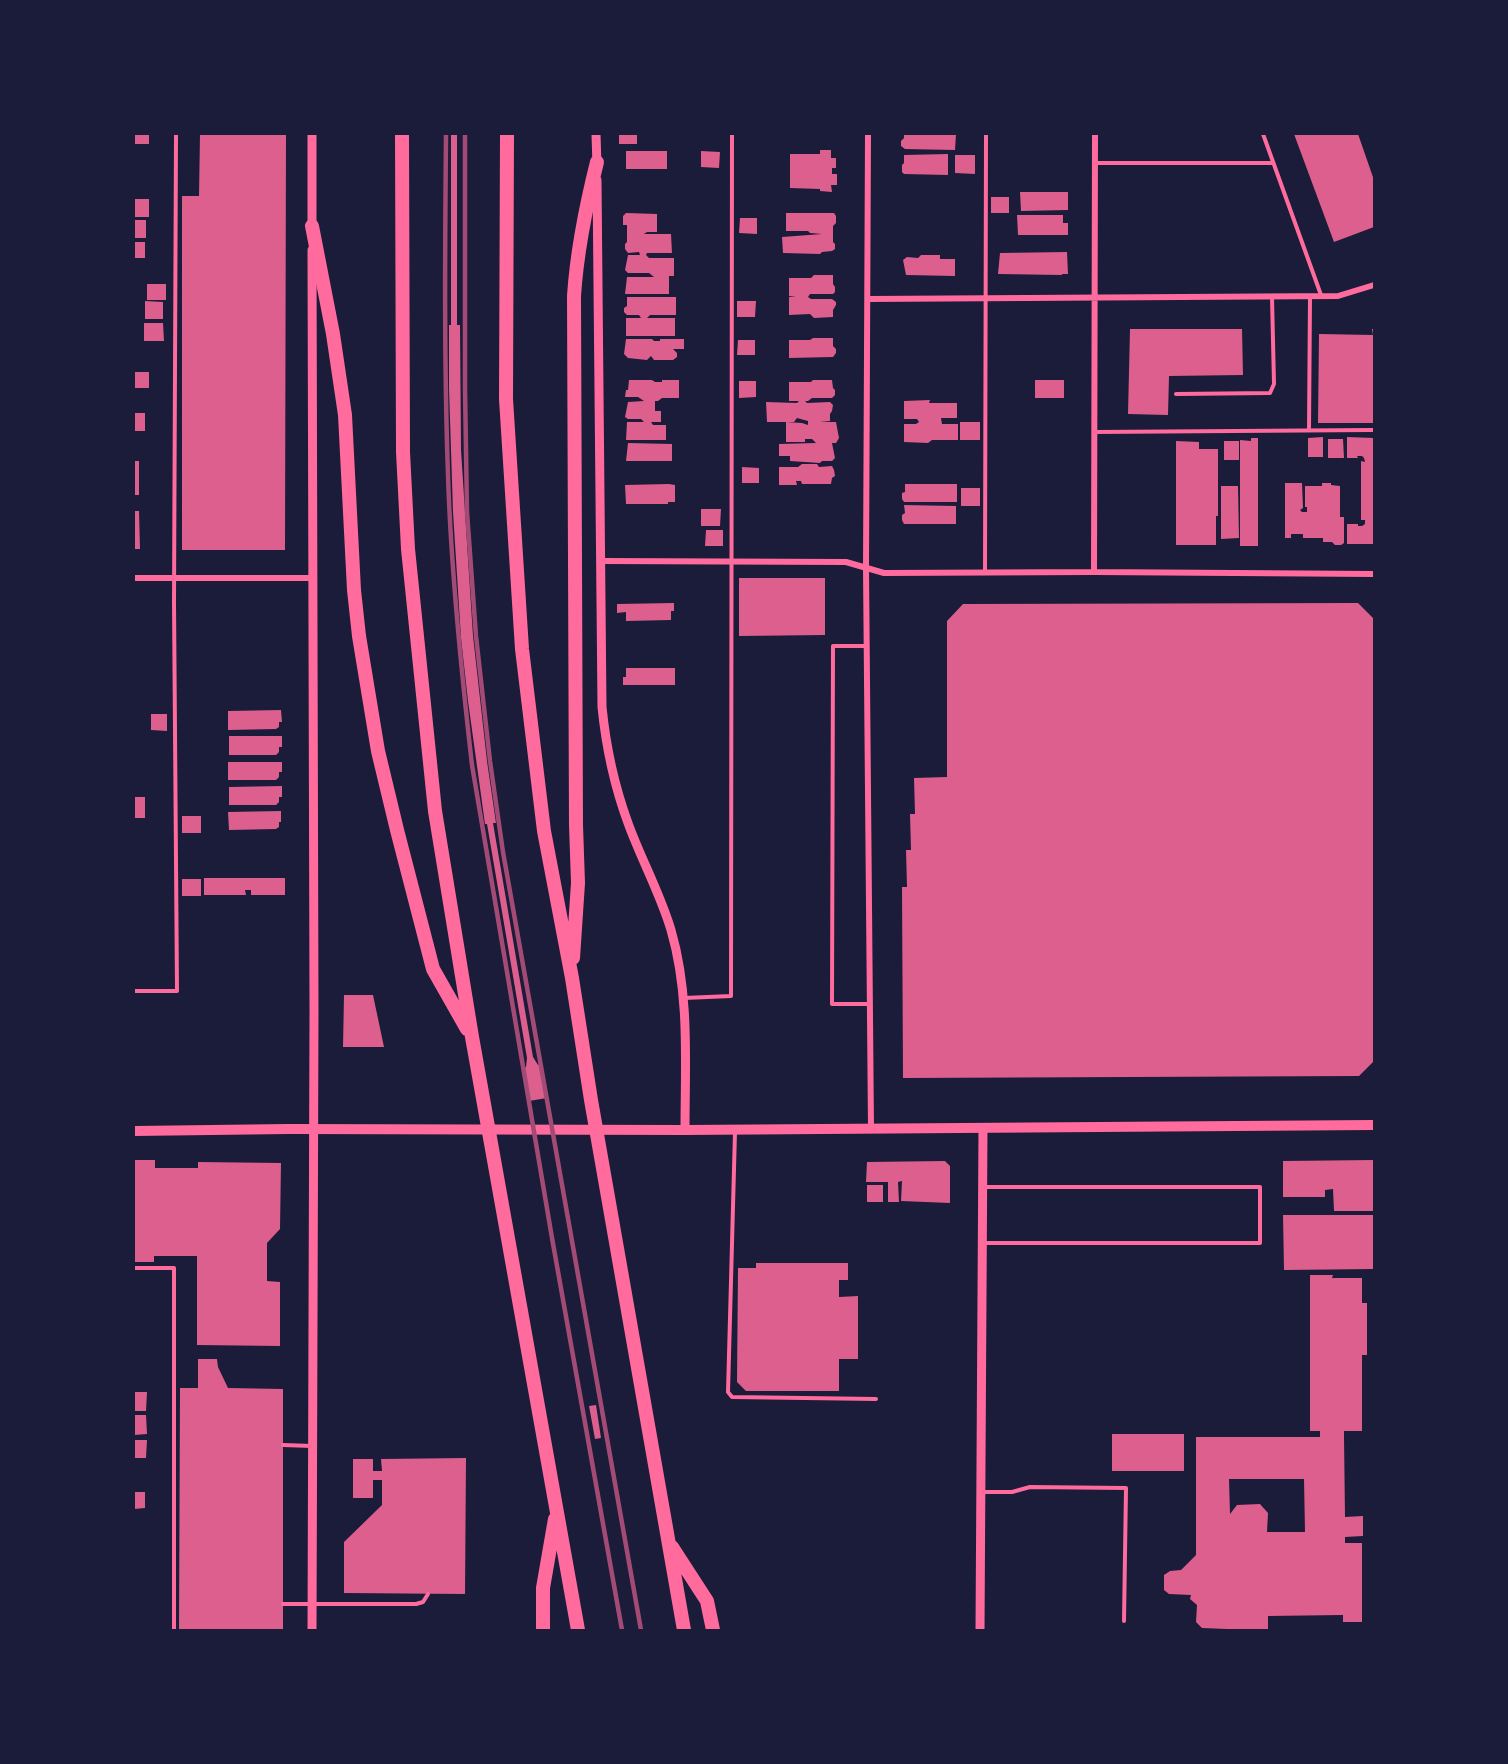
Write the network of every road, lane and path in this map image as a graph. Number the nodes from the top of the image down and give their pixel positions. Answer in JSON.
{"nodes":[{"id":1,"x":176,"y":134,"type":"edge"},
{"id":2,"x":312,"y":134,"type":"edge"},
{"id":3,"x":402,"y":134,"type":"edge"},
{"id":4,"x":507,"y":134,"type":"edge"},
{"id":5,"x":596,"y":134,"type":"edge"},
{"id":6,"x":732,"y":134,"type":"edge"},
{"id":7,"x":868,"y":134,"type":"edge"},
{"id":8,"x":986,"y":134,"type":"edge"},
{"id":9,"x":1095,"y":134,"type":"edge"},
{"id":10,"x":1263,"y":134,"type":"edge"},
{"id":11,"x":597,"y":162,"type":"junction"},
{"id":12,"x":1095,"y":163,"type":"junction"},
{"id":13,"x":1273,"y":163,"type":"junction"},
{"id":14,"x":312,"y":226,"type":"junction"},
{"id":15,"x":1374,"y":285,"type":"edge"},
{"id":16,"x":1272,"y":296,"type":"junction"},
{"id":17,"x":1310,"y":296,"type":"junction"},
{"id":18,"x":1321,"y":296,"type":"junction"},
{"id":19,"x":1094,"y":297,"type":"junction"},
{"id":20,"x":986,"y":298,"type":"junction"},
{"id":21,"x":868,"y":299,"type":"junction"},
{"id":22,"x":1176,"y":394,"type":"dead end"},
{"id":23,"x":1374,"y":429,"type":"edge"},
{"id":24,"x":1309,"y":430,"type":"junction"},
{"id":25,"x":1094,"y":432,"type":"junction"},
{"id":26,"x":602,"y":561,"type":"junction"},
{"id":27,"x":732,"y":562,"type":"junction"},
{"id":28,"x":866,"y":568,"type":"junction"},
{"id":29,"x":985,"y":572,"type":"junction"},
{"id":30,"x":1094,"y":572,"type":"junction"},
{"id":31,"x":1374,"y":574,"type":"edge"},
{"id":32,"x":134,"y":578,"type":"edge"},
{"id":33,"x":174,"y":578,"type":"junction"},
{"id":34,"x":312,"y":578,"type":"junction"},
{"id":35,"x":867,"y":646,"type":"junction"},
{"id":36,"x":572,"y":978,"type":"junction"},
{"id":37,"x":134,"y":991,"type":"edge"},
{"id":38,"x":684,"y":998,"type":"junction"},
{"id":39,"x":869,"y":1004,"type":"junction"},
{"id":40,"x":472,"y":1037,"type":"junction"},
{"id":41,"x":1374,"y":1125,"type":"edge"},
{"id":42,"x":982,"y":1128,"type":"junction"},
{"id":43,"x":313,"y":1129,"type":"junction"},
{"id":44,"x":871,"y":1129,"type":"junction"},
{"id":45,"x":685,"y":1130,"type":"junction"},
{"id":46,"x":735,"y":1130,"type":"junction"},
{"id":47,"x":134,"y":1131,"type":"edge"},
{"id":48,"x":982,"y":1187,"type":"junction"},
{"id":49,"x":982,"y":1243,"type":"junction"},
{"id":50,"x":134,"y":1268,"type":"edge"},
{"id":51,"x":876,"y":1399,"type":"dead end"},
{"id":52,"x":283,"y":1445,"type":"dead end"},
{"id":53,"x":312,"y":1446,"type":"junction"},
{"id":54,"x":981,"y":1492,"type":"junction"},
{"id":55,"x":556,"y":1508,"type":"junction"},
{"id":56,"x":668,"y":1541,"type":"junction"},
{"id":57,"x":428,"y":1594,"type":"dead end"},
{"id":58,"x":312,"y":1603,"type":"junction"},
{"id":59,"x":283,"y":1604,"type":"dead end"},
{"id":60,"x":1124,"y":1621,"type":"dead end"},
{"id":61,"x":174,"y":1630,"type":"edge"},
{"id":62,"x":312,"y":1630,"type":"edge"},
{"id":63,"x":543,"y":1630,"type":"edge"},
{"id":64,"x":578,"y":1630,"type":"edge"},
{"id":65,"x":684,"y":1630,"type":"edge"},
{"id":66,"x":713,"y":1630,"type":"edge"},
{"id":67,"x":980,"y":1630,"type":"edge"}],
"edges":[{"from":1,"to":33,"type":"lane"},
{"from":2,"to":14,"type":"street"},
{"from":3,"to":40,"type":"highway"},
{"from":4,"to":36,"type":"highway"},
{"from":5,"to":11,"type":"street"},
{"from":6,"to":27,"type":"lane"},
{"from":7,"to":21,"type":"street"},
{"from":8,"to":20,"type":"lane"},
{"from":9,"to":12,"type":"street"},
{"from":10,"to":13,"type":"lane"},
{"from":11,"to":26,"type":"street"},
{"from":11,"to":36,"type":"highway"},
{"from":12,"to":13,"type":"lane"},
{"from":12,"to":19,"type":"street"},
{"from":13,"to":18,"type":"lane"},
{"from":14,"to":34,"type":"street"},
{"from":14,"to":40,"type":"highway"},
{"from":15,"to":18,"type":"street"},
{"from":16,"to":17,"type":"street"},
{"from":16,"to":19,"type":"street"},
{"from":16,"to":22,"type":"lane"},
{"from":17,"to":18,"type":"street"},
{"from":17,"to":24,"type":"lane"},
{"from":19,"to":20,"type":"street"},
{"from":19,"to":25,"type":"street"},
{"from":20,"to":21,"type":"street"},
{"from":20,"to":29,"type":"lane"},
{"from":21,"to":28,"type":"street"},
{"from":23,"to":24,"type":"lane"},
{"from":24,"to":25,"type":"lane"},
{"from":25,"to":30,"type":"street"},
{"from":26,"to":27,"type":"street"},
{"from":26,"to":38,"type":"street"},
{"from":27,"to":28,"type":"street"},
{"from":27,"to":38,"type":"lane"},
{"from":28,"to":29,"type":"street"},
{"from":28,"to":35,"type":"street"},
{"from":29,"to":30,"type":"street"},
{"from":30,"to":31,"type":"street"},
{"from":32,"to":33,"type":"street"},
{"from":33,"to":34,"type":"street"},
{"from":33,"to":37,"type":"lane"},
{"from":34,"to":43,"type":"street"},
{"from":35,"to":39,"type":"street"},
{"from":35,"to":39,"type":"lane"},
{"from":36,"to":56,"type":"highway"},
{"from":38,"to":45,"type":"street"},
{"from":39,"to":44,"type":"street"},
{"from":40,"to":55,"type":"highway"},
{"from":41,"to":42,"type":"main road"},
{"from":42,"to":44,"type":"main road"},
{"from":42,"to":48,"type":"street"},
{"from":43,"to":45,"type":"main road"},
{"from":43,"to":47,"type":"main road"},
{"from":43,"to":53,"type":"street"},
{"from":44,"to":46,"type":"main road"},
{"from":45,"to":46,"type":"main road"},
{"from":46,"to":51,"type":"lane"},
{"from":48,"to":49,"type":"street"},
{"from":48,"to":49,"type":"lane"},
{"from":49,"to":54,"type":"street"},
{"from":50,"to":61,"type":"lane"},
{"from":52,"to":53,"type":"lane"},
{"from":53,"to":58,"type":"street"},
{"from":54,"to":60,"type":"lane"},
{"from":54,"to":67,"type":"street"},
{"from":55,"to":63,"type":"highway"},
{"from":55,"to":64,"type":"highway"},
{"from":56,"to":65,"type":"highway"},
{"from":56,"to":66,"type":"highway"},
{"from":57,"to":58,"type":"lane"},
{"from":58,"to":59,"type":"lane"},
{"from":58,"to":62,"type":"street"}]}
